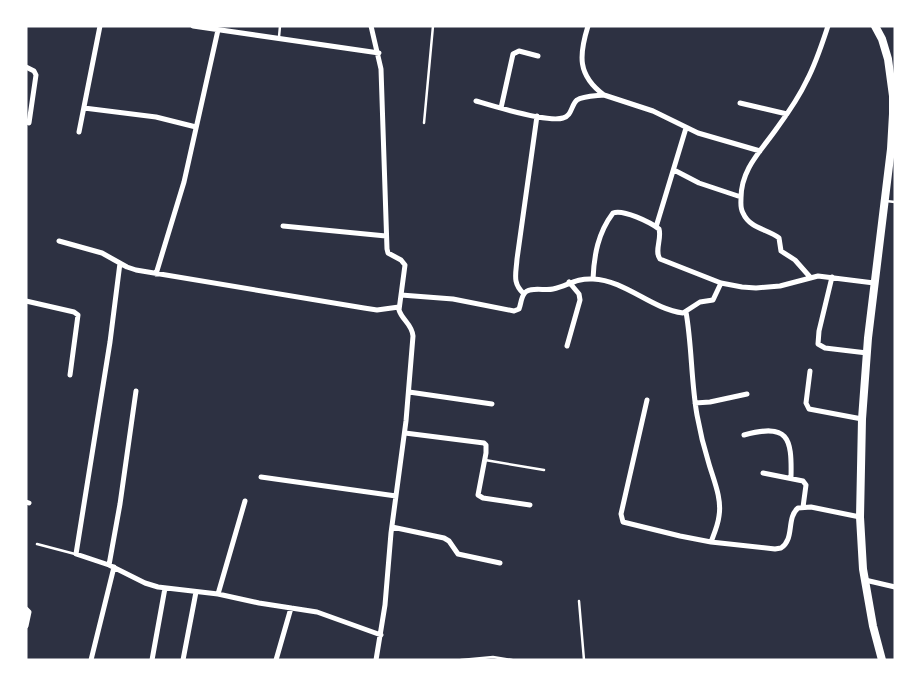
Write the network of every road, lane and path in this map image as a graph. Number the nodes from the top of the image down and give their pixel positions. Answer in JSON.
{"nodes":[{"id":1,"x":100,"y":26,"type":"edge"},
{"id":2,"x":193,"y":26,"type":"edge"},
{"id":3,"x":280,"y":26,"type":"edge"},
{"id":4,"x":371,"y":26,"type":"edge"},
{"id":5,"x":433,"y":26,"type":"edge"},
{"id":6,"x":588,"y":26,"type":"edge"},
{"id":7,"x":828,"y":26,"type":"edge"},
{"id":8,"x":875,"y":26,"type":"edge"},
{"id":9,"x":218,"y":30,"type":"junction"},
{"id":10,"x":278,"y":39,"type":"junction"},
{"id":11,"x":379,"y":52,"type":"junction"},
{"id":12,"x":538,"y":56,"type":"dead end"},
{"id":13,"x":891,"y":63,"type":"edge"},
{"id":14,"x":26,"y":67,"type":"edge"},
{"id":15,"x":604,"y":95,"type":"junction"},
{"id":16,"x":476,"y":101,"type":"dead end"},
{"id":17,"x":740,"y":104,"type":"dead end"},
{"id":18,"x":84,"y":108,"type":"junction"},
{"id":19,"x":501,"y":108,"type":"junction"},
{"id":20,"x":787,"y":114,"type":"junction"},
{"id":21,"x":537,"y":116,"type":"junction"},
{"id":22,"x":29,"y":123,"type":"dead end"},
{"id":23,"x":424,"y":123,"type":"dead end"},
{"id":24,"x":196,"y":127,"type":"junction"},
{"id":25,"x":686,"y":128,"type":"junction"},
{"id":26,"x":79,"y":132,"type":"dead end"},
{"id":27,"x":760,"y":151,"type":"junction"},
{"id":28,"x":674,"y":170,"type":"junction"},
{"id":29,"x":741,"y":197,"type":"junction"},
{"id":30,"x":884,"y":200,"type":"junction"},
{"id":31,"x":895,"y":202,"type":"edge"},
{"id":32,"x":284,"y":226,"type":"dead end"},
{"id":33,"x":656,"y":226,"type":"junction"},
{"id":34,"x":386,"y":236,"type":"junction"},
{"id":35,"x":59,"y":241,"type":"dead end"},
{"id":36,"x":120,"y":263,"type":"junction"},
{"id":37,"x":156,"y":274,"type":"junction"},
{"id":38,"x":810,"y":277,"type":"junction"},
{"id":39,"x":832,"y":277,"type":"junction"},
{"id":40,"x":593,"y":279,"type":"junction"},
{"id":41,"x":569,"y":282,"type":"junction"},
{"id":42,"x":721,"y":283,"type":"junction"},
{"id":43,"x":874,"y":283,"type":"junction"},
{"id":44,"x":524,"y":294,"type":"junction"},
{"id":45,"x":401,"y":295,"type":"junction"},
{"id":46,"x":26,"y":301,"type":"edge"},
{"id":47,"x":399,"y":307,"type":"junction"},
{"id":48,"x":686,"y":312,"type":"junction"},
{"id":49,"x":567,"y":346,"type":"dead end"},
{"id":50,"x":866,"y":353,"type":"junction"},
{"id":51,"x":810,"y":371,"type":"dead end"},
{"id":52,"x":70,"y":375,"type":"dead end"},
{"id":53,"x":136,"y":391,"type":"dead end"},
{"id":54,"x":409,"y":392,"type":"junction"},
{"id":55,"x":747,"y":394,"type":"dead end"},
{"id":56,"x":647,"y":400,"type":"dead end"},
{"id":57,"x":695,"y":402,"type":"junction"},
{"id":58,"x":492,"y":404,"type":"dead end"},
{"id":59,"x":862,"y":418,"type":"junction"},
{"id":60,"x":405,"y":433,"type":"junction"},
{"id":61,"x":744,"y":435,"type":"dead end"},
{"id":62,"x":485,"y":460,"type":"junction"},
{"id":63,"x":544,"y":470,"type":"dead end"},
{"id":64,"x":762,"y":473,"type":"dead end"},
{"id":65,"x":261,"y":477,"type":"dead end"},
{"id":66,"x":791,"y":477,"type":"junction"},
{"id":67,"x":396,"y":496,"type":"junction"},
{"id":68,"x":245,"y":501,"type":"dead end"},
{"id":69,"x":530,"y":506,"type":"dead end"},
{"id":70,"x":803,"y":507,"type":"junction"},
{"id":71,"x":860,"y":517,"type":"junction"},
{"id":72,"x":392,"y":527,"type":"junction"},
{"id":73,"x":711,"y":542,"type":"junction"},
{"id":74,"x":37,"y":544,"type":"dead end"},
{"id":75,"x":76,"y":554,"type":"junction"},
{"id":76,"x":500,"y":563,"type":"dead end"},
{"id":77,"x":111,"y":566,"type":"junction"},
{"id":78,"x":865,"y":580,"type":"junction"},
{"id":79,"x":895,"y":587,"type":"edge"},
{"id":80,"x":165,"y":588,"type":"junction"},
{"id":81,"x":196,"y":592,"type":"junction"},
{"id":82,"x":218,"y":594,"type":"junction"},
{"id":83,"x":578,"y":601,"type":"dead end"},
{"id":84,"x":26,"y":608,"type":"edge"},
{"id":85,"x":291,"y":608,"type":"junction"},
{"id":86,"x":26,"y":626,"type":"edge"},
{"id":87,"x":381,"y":635,"type":"junction"},
{"id":88,"x":91,"y":660,"type":"edge"},
{"id":89,"x":152,"y":660,"type":"edge"},
{"id":90,"x":183,"y":660,"type":"edge"},
{"id":91,"x":276,"y":660,"type":"edge"},
{"id":92,"x":376,"y":660,"type":"edge"},
{"id":93,"x":461,"y":660,"type":"edge"},
{"id":94,"x":512,"y":660,"type":"edge"},
{"id":95,"x":584,"y":660,"type":"edge"},
{"id":96,"x":882,"y":660,"type":"edge"}],
"edges":[{"from":1,"to":18,"type":"street"},
{"from":2,"to":9,"type":"street"},
{"from":3,"to":10,"type":"lane"},
{"from":4,"to":11,"type":"street"},
{"from":5,"to":23,"type":"lane"},
{"from":6,"to":15,"type":"street"},
{"from":7,"to":20,"type":"street"},
{"from":8,"to":13,"type":"main road"},
{"from":9,"to":10,"type":"street"},
{"from":9,"to":24,"type":"street"},
{"from":10,"to":11,"type":"street"},
{"from":11,"to":34,"type":"street"},
{"from":12,"to":19,"type":"street"},
{"from":13,"to":30,"type":"main road"},
{"from":14,"to":22,"type":"street"},
{"from":15,"to":21,"type":"street"},
{"from":15,"to":25,"type":"street"},
{"from":16,"to":19,"type":"street"},
{"from":17,"to":20,"type":"street"},
{"from":18,"to":24,"type":"street"},
{"from":18,"to":26,"type":"street"},
{"from":19,"to":21,"type":"street"},
{"from":20,"to":27,"type":"street"},
{"from":21,"to":44,"type":"street"},
{"from":24,"to":37,"type":"street"},
{"from":25,"to":27,"type":"street"},
{"from":25,"to":28,"type":"street"},
{"from":27,"to":29,"type":"street"},
{"from":28,"to":29,"type":"street"},
{"from":28,"to":33,"type":"street"},
{"from":29,"to":38,"type":"street"},
{"from":30,"to":31,"type":"lane"},
{"from":30,"to":43,"type":"main road"},
{"from":32,"to":34,"type":"street"},
{"from":33,"to":40,"type":"street"},
{"from":33,"to":42,"type":"street"},
{"from":34,"to":45,"type":"street"},
{"from":35,"to":36,"type":"street"},
{"from":36,"to":37,"type":"street"},
{"from":36,"to":75,"type":"street"},
{"from":37,"to":47,"type":"street"},
{"from":38,"to":39,"type":"street"},
{"from":38,"to":42,"type":"street"},
{"from":39,"to":43,"type":"street"},
{"from":39,"to":50,"type":"street"},
{"from":40,"to":41,"type":"street"},
{"from":40,"to":48,"type":"street"},
{"from":41,"to":44,"type":"street"},
{"from":41,"to":49,"type":"street"},
{"from":42,"to":48,"type":"street"},
{"from":43,"to":50,"type":"main road"},
{"from":44,"to":45,"type":"street"},
{"from":45,"to":47,"type":"street"},
{"from":46,"to":52,"type":"street"},
{"from":47,"to":54,"type":"street"},
{"from":48,"to":57,"type":"street"},
{"from":50,"to":59,"type":"main road"},
{"from":51,"to":59,"type":"street"},
{"from":53,"to":77,"type":"street"},
{"from":54,"to":58,"type":"street"},
{"from":54,"to":60,"type":"street"},
{"from":55,"to":57,"type":"street"},
{"from":56,"to":73,"type":"street"},
{"from":57,"to":73,"type":"street"},
{"from":59,"to":71,"type":"main road"},
{"from":60,"to":62,"type":"street"},
{"from":60,"to":67,"type":"street"},
{"from":61,"to":66,"type":"street"},
{"from":62,"to":63,"type":"lane"},
{"from":62,"to":69,"type":"street"},
{"from":64,"to":66,"type":"street"},
{"from":65,"to":67,"type":"street"},
{"from":66,"to":70,"type":"street"},
{"from":67,"to":72,"type":"street"},
{"from":68,"to":82,"type":"street"},
{"from":70,"to":71,"type":"street"},
{"from":70,"to":73,"type":"street"},
{"from":71,"to":78,"type":"main road"},
{"from":72,"to":76,"type":"street"},
{"from":72,"to":87,"type":"street"},
{"from":74,"to":75,"type":"lane"},
{"from":75,"to":77,"type":"street"},
{"from":77,"to":80,"type":"street"},
{"from":77,"to":88,"type":"street"},
{"from":78,"to":79,"type":"street"},
{"from":78,"to":96,"type":"main road"},
{"from":80,"to":81,"type":"street"},
{"from":80,"to":89,"type":"street"},
{"from":81,"to":82,"type":"street"},
{"from":81,"to":90,"type":"street"},
{"from":82,"to":85,"type":"street"},
{"from":83,"to":95,"type":"lane"},
{"from":84,"to":86,"type":"street"},
{"from":85,"to":87,"type":"street"},
{"from":85,"to":91,"type":"street"},
{"from":87,"to":92,"type":"street"},
{"from":93,"to":94,"type":"lane"}]}
